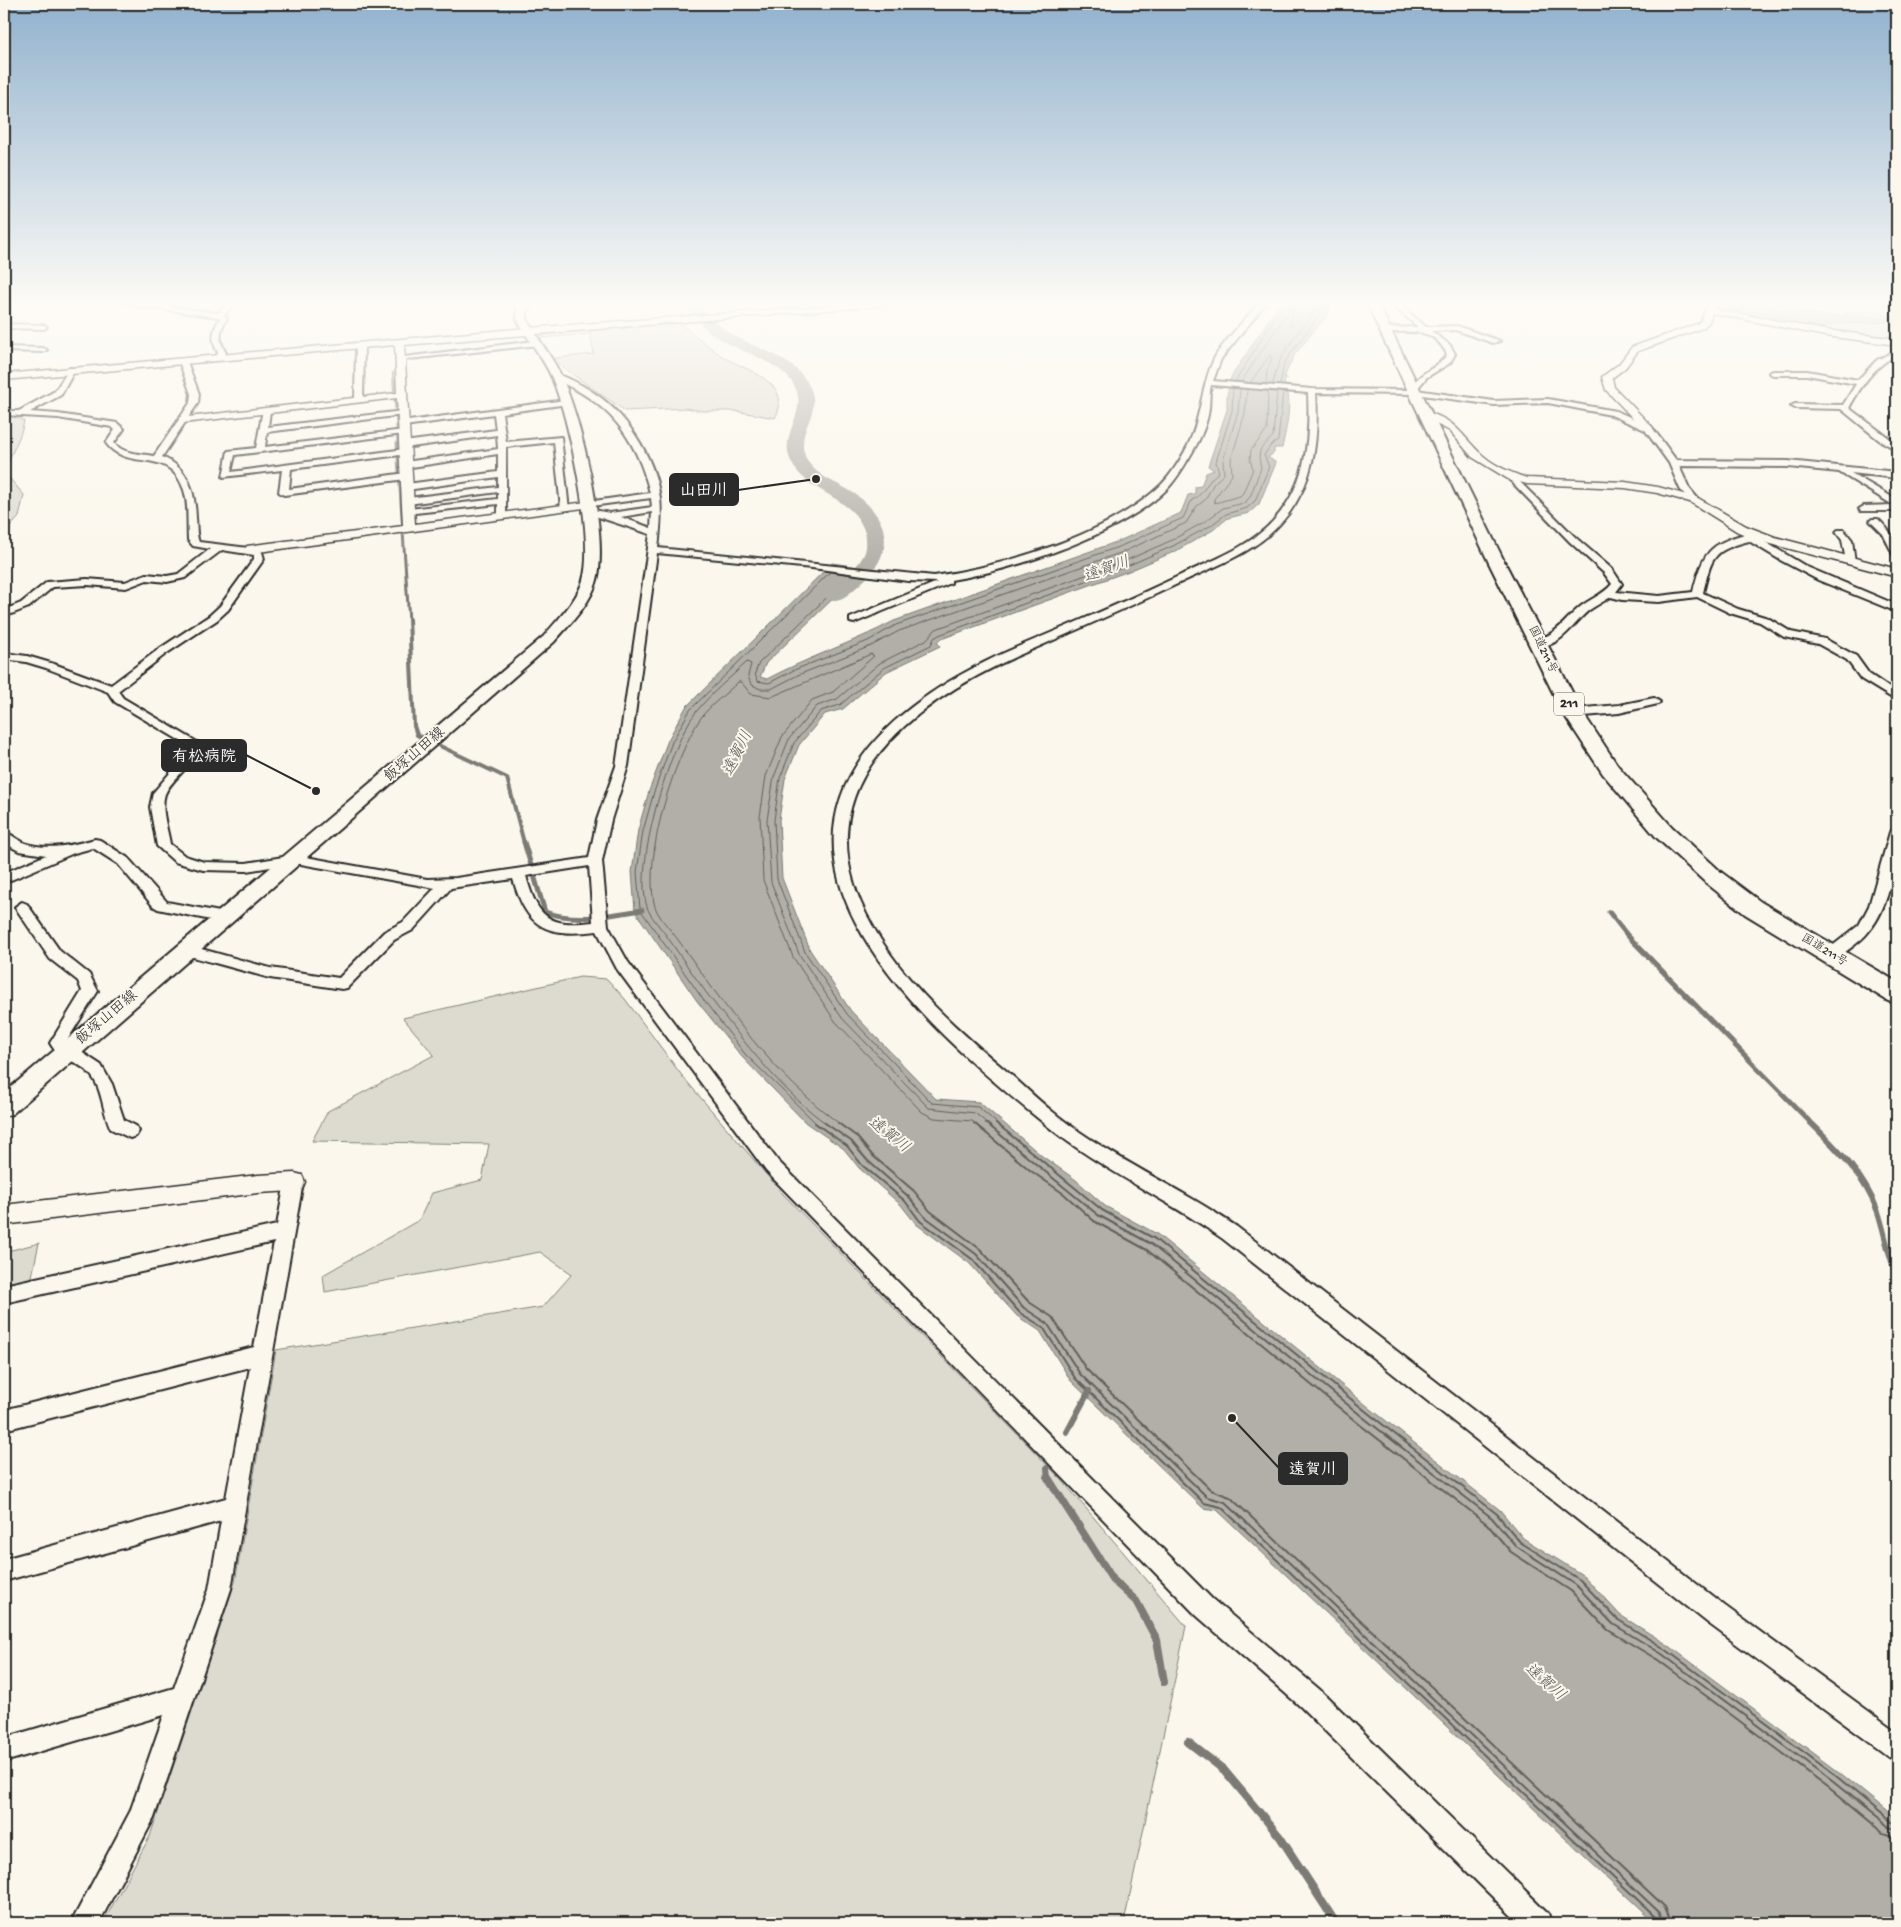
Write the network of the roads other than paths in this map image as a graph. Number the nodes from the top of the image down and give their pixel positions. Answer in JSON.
{"nodes":[{"id":1,"x":56,"y":394,"type":"edge"},
{"id":2,"x":195,"y":394,"type":"edge"},
{"id":3,"x":359,"y":394,"type":"edge"},
{"id":4,"x":563,"y":394,"type":"edge"},
{"id":5,"x":589,"y":394,"type":"edge"},
{"id":6,"x":1208,"y":394,"type":"edge"},
{"id":7,"x":1310,"y":394,"type":"edge"},
{"id":8,"x":1416,"y":394,"type":"edge"},
{"id":9,"x":1438,"y":394,"type":"edge"},
{"id":10,"x":1615,"y":394,"type":"edge"},
{"id":11,"x":1852,"y":394,"type":"edge"},
{"id":12,"x":402,"y":395,"type":"joint"},
{"id":13,"x":359,"y":400,"type":"junction"},
{"id":14,"x":566,"y":402,"type":"junction"},
{"id":15,"x":1795,"y":406,"type":"dead end"},
{"id":16,"x":1846,"y":407,"type":"junction"},
{"id":17,"x":266,"y":410,"type":"junction"},
{"id":18,"x":498,"y":411,"type":"junction"},
{"id":19,"x":4,"y":413,"type":"edge"},
{"id":20,"x":19,"y":414,"type":"junction"},
{"id":21,"x":1426,"y":415,"type":"junction"},
{"id":22,"x":183,"y":420,"type":"junction"},
{"id":23,"x":4,"y":423,"type":"edge"},
{"id":24,"x":403,"y":423,"type":"junction"},
{"id":25,"x":1648,"y":428,"type":"junction"},
{"id":26,"x":263,"y":430,"type":"junction"},
{"id":27,"x":500,"y":432,"type":"junction"},
{"id":28,"x":1897,"y":447,"type":"edge"},
{"id":29,"x":502,"y":448,"type":"junction"},
{"id":30,"x":404,"y":449,"type":"junction"},
{"id":31,"x":260,"y":450,"type":"junction"},
{"id":32,"x":158,"y":457,"type":"junction"},
{"id":33,"x":1673,"y":463,"type":"junction"},
{"id":34,"x":287,"y":467,"type":"junction"},
{"id":35,"x":1838,"y":469,"type":"junction"},
{"id":36,"x":502,"y":474,"type":"junction"},
{"id":37,"x":1893,"y":474,"type":"edge"},
{"id":38,"x":406,"y":476,"type":"junction"},
{"id":39,"x":1512,"y":477,"type":"junction"},
{"id":40,"x":1897,"y":479,"type":"edge"},
{"id":41,"x":503,"y":489,"type":"junction"},
{"id":42,"x":655,"y":495,"type":"junction"},
{"id":43,"x":1694,"y":500,"type":"junction"},
{"id":44,"x":503,"y":501,"type":"junction"},
{"id":45,"x":408,"y":506,"type":"junction"},
{"id":46,"x":1897,"y":506,"type":"edge"},
{"id":47,"x":566,"y":508,"type":"junction"},
{"id":48,"x":587,"y":508,"type":"junction"},
{"id":49,"x":655,"y":509,"type":"junction"},
{"id":50,"x":1864,"y":509,"type":"dead end"},
{"id":51,"x":503,"y":515,"type":"junction"},
{"id":52,"x":610,"y":516,"type":"junction"},
{"id":53,"x":1875,"y":521,"type":"dead end"},
{"id":54,"x":409,"y":527,"type":"junction"},
{"id":55,"x":655,"y":532,"type":"junction"},
{"id":56,"x":1841,"y":532,"type":"dead end"},
{"id":57,"x":1752,"y":536,"type":"junction"},
{"id":58,"x":218,"y":548,"type":"junction"},
{"id":59,"x":251,"y":549,"type":"junction"},
{"id":60,"x":652,"y":550,"type":"junction"},
{"id":61,"x":1897,"y":554,"type":"edge"},
{"id":62,"x":1850,"y":561,"type":"junction"},
{"id":63,"x":1897,"y":572,"type":"edge"},
{"id":64,"x":952,"y":578,"type":"junction"},
{"id":65,"x":1610,"y":593,"type":"junction"},
{"id":66,"x":1698,"y":594,"type":"junction"},
{"id":67,"x":1897,"y":609,"type":"edge"},
{"id":68,"x":4,"y":614,"type":"edge"},
{"id":69,"x":854,"y":620,"type":"dead end"},
{"id":70,"x":1538,"y":642,"type":"junction"},
{"id":71,"x":4,"y":656,"type":"edge"},
{"id":72,"x":112,"y":690,"type":"junction"},
{"id":73,"x":1897,"y":698,"type":"edge"},
{"id":74,"x":1654,"y":702,"type":"dead end"},
{"id":75,"x":1573,"y":713,"type":"junction"},
{"id":76,"x":1897,"y":832,"type":"edge"},
{"id":77,"x":4,"y":836,"type":"edge"},
{"id":78,"x":69,"y":850,"type":"junction"},
{"id":79,"x":295,"y":858,"type":"junction"},
{"id":80,"x":595,"y":861,"type":"junction"},
{"id":81,"x":521,"y":873,"type":"junction"},
{"id":82,"x":4,"y":878,"type":"edge"},
{"id":83,"x":447,"y":884,"type":"junction"},
{"id":84,"x":22,"y":907,"type":"dead end"},
{"id":85,"x":225,"y":918,"type":"junction"},
{"id":86,"x":601,"y":926,"type":"junction"},
{"id":87,"x":187,"y":950,"type":"junction"},
{"id":88,"x":1831,"y":955,"type":"junction"},
{"id":89,"x":1897,"y":994,"type":"edge"},
{"id":90,"x":66,"y":1054,"type":"junction"},
{"id":91,"x":4,"y":1107,"type":"edge"},
{"id":92,"x":130,"y":1131,"type":"dead end"},
{"id":93,"x":294,"y":1182,"type":"joint"},
{"id":94,"x":4,"y":1216,"type":"edge"},
{"id":95,"x":286,"y":1231,"type":"junction"},
{"id":96,"x":4,"y":1294,"type":"edge"},
{"id":97,"x":264,"y":1354,"type":"junction"},
{"id":98,"x":4,"y":1420,"type":"edge"},
{"id":99,"x":235,"y":1506,"type":"junction"},
{"id":100,"x":4,"y":1570,"type":"edge"},
{"id":101,"x":183,"y":1697,"type":"junction"},
{"id":102,"x":1897,"y":1747,"type":"edge"},
{"id":103,"x":4,"y":1750,"type":"edge"},
{"id":104,"x":84,"y":1923,"type":"edge"},
{"id":105,"x":1538,"y":1923,"type":"edge"}],
"edges":[{"from":1,"to":20,"type":"street"},
{"from":2,"to":22,"type":"street"},
{"from":3,"to":13,"type":"street"},
{"from":4,"to":14,"type":"main road","name":"飯塚山田線"},
{"from":5,"to":42,"type":"street"},
{"from":6,"to":64,"type":"street"},
{"from":7,"to":102,"type":"street"},
{"from":8,"to":21,"type":"highway","name":"国道211号","number":"211"},
{"from":9,"to":25,"type":"street"},
{"from":10,"to":25,"type":"street"},
{"from":11,"to":16,"type":"street"},
{"from":12,"to":13,"type":"street"},
{"from":12,"to":24,"type":"street"},
{"from":13,"to":17,"type":"street"},
{"from":14,"to":18,"type":"street"},
{"from":14,"to":48,"type":"main road","name":"飯塚山田線"},
{"from":15,"to":16,"type":"street"},
{"from":16,"to":28,"type":"street"},
{"from":17,"to":22,"type":"street"},
{"from":17,"to":26,"type":"street"},
{"from":18,"to":24,"type":"street"},
{"from":18,"to":27,"type":"street"},
{"from":19,"to":20,"type":"street"},
{"from":20,"to":23,"type":"street"},
{"from":20,"to":32,"type":"street"},
{"from":21,"to":39,"type":"street"},
{"from":21,"to":70,"type":"highway","name":"国道211号","number":"211"},
{"from":22,"to":32,"type":"street"},
{"from":24,"to":26,"type":"street"},
{"from":24,"to":30,"type":"street"},
{"from":24,"to":31,"type":"street"},
{"from":25,"to":33,"type":"street"},
{"from":26,"to":31,"type":"street"},
{"from":27,"to":29,"type":"street"},
{"from":27,"to":30,"type":"street"},
{"from":29,"to":36,"type":"street"},
{"from":29,"to":38,"type":"street"},
{"from":29,"to":47,"type":"street"},
{"from":30,"to":34,"type":"street"},
{"from":30,"to":38,"type":"street"},
{"from":31,"to":34,"type":"street"},
{"from":32,"to":58,"type":"street"},
{"from":33,"to":35,"type":"street"},
{"from":33,"to":43,"type":"street"},
{"from":34,"to":38,"type":"street"},
{"from":35,"to":37,"type":"street"},
{"from":35,"to":46,"type":"street"},
{"from":36,"to":38,"type":"street"},
{"from":36,"to":41,"type":"street"},
{"from":37,"to":40,"type":"street"},
{"from":38,"to":45,"type":"street"},
{"from":39,"to":43,"type":"street"},
{"from":39,"to":65,"type":"street"},
{"from":41,"to":44,"type":"street"},
{"from":41,"to":45,"type":"street"},
{"from":42,"to":48,"type":"street"},
{"from":42,"to":49,"type":"street"},
{"from":43,"to":57,"type":"street"},
{"from":44,"to":45,"type":"street"},
{"from":44,"to":51,"type":"street"},
{"from":45,"to":54,"type":"street"},
{"from":46,"to":50,"type":"street"},
{"from":47,"to":48,"type":"street"},
{"from":47,"to":51,"type":"street"},
{"from":48,"to":52,"type":"street"},
{"from":48,"to":79,"type":"main road","name":"飯塚山田線"},
{"from":49,"to":52,"type":"street"},
{"from":49,"to":55,"type":"street"},
{"from":51,"to":54,"type":"street"},
{"from":52,"to":55,"type":"street"},
{"from":53,"to":61,"type":"street"},
{"from":54,"to":59,"type":"street"},
{"from":55,"to":60,"type":"street"},
{"from":56,"to":62,"type":"street"},
{"from":57,"to":62,"type":"street"},
{"from":57,"to":66,"type":"street"},
{"from":57,"to":67,"type":"street"},
{"from":58,"to":59,"type":"street"},
{"from":58,"to":68,"type":"street"},
{"from":59,"to":72,"type":"street"},
{"from":60,"to":64,"type":"street"},
{"from":60,"to":80,"type":"street"},
{"from":62,"to":63,"type":"street"},
{"from":64,"to":69,"type":"street"},
{"from":65,"to":66,"type":"street"},
{"from":65,"to":70,"type":"street"},
{"from":66,"to":73,"type":"street"},
{"from":70,"to":75,"type":"highway","name":"国道211号","number":"211"},
{"from":71,"to":72,"type":"street"},
{"from":72,"to":79,"type":"street"},
{"from":74,"to":75,"type":"street"},
{"from":75,"to":88,"type":"highway","name":"国道211号","number":"211"},
{"from":76,"to":88,"type":"street"},
{"from":77,"to":78,"type":"street"},
{"from":78,"to":82,"type":"street"},
{"from":78,"to":85,"type":"street"},
{"from":79,"to":83,"type":"street"},
{"from":79,"to":85,"type":"main road","name":"飯塚山田線"},
{"from":80,"to":81,"type":"street"},
{"from":80,"to":86,"type":"street"},
{"from":81,"to":83,"type":"street"},
{"from":81,"to":86,"type":"street"},
{"from":83,"to":87,"type":"street"},
{"from":84,"to":90,"type":"street"},
{"from":85,"to":87,"type":"main road","name":"飯塚山田線"},
{"from":86,"to":105,"type":"street"},
{"from":87,"to":90,"type":"main road","name":"飯塚山田線"},
{"from":88,"to":89,"type":"highway","name":"国道211号","number":"211"},
{"from":90,"to":91,"type":"main road","name":"飯塚山田線"},
{"from":90,"to":92,"type":"street"},
{"from":93,"to":94,"type":"street"},
{"from":93,"to":95,"type":"street"},
{"from":95,"to":96,"type":"street"},
{"from":95,"to":97,"type":"street"},
{"from":97,"to":98,"type":"street"},
{"from":97,"to":99,"type":"street"},
{"from":99,"to":100,"type":"street"},
{"from":99,"to":101,"type":"street"},
{"from":101,"to":103,"type":"street"},
{"from":101,"to":104,"type":"street"}]}
